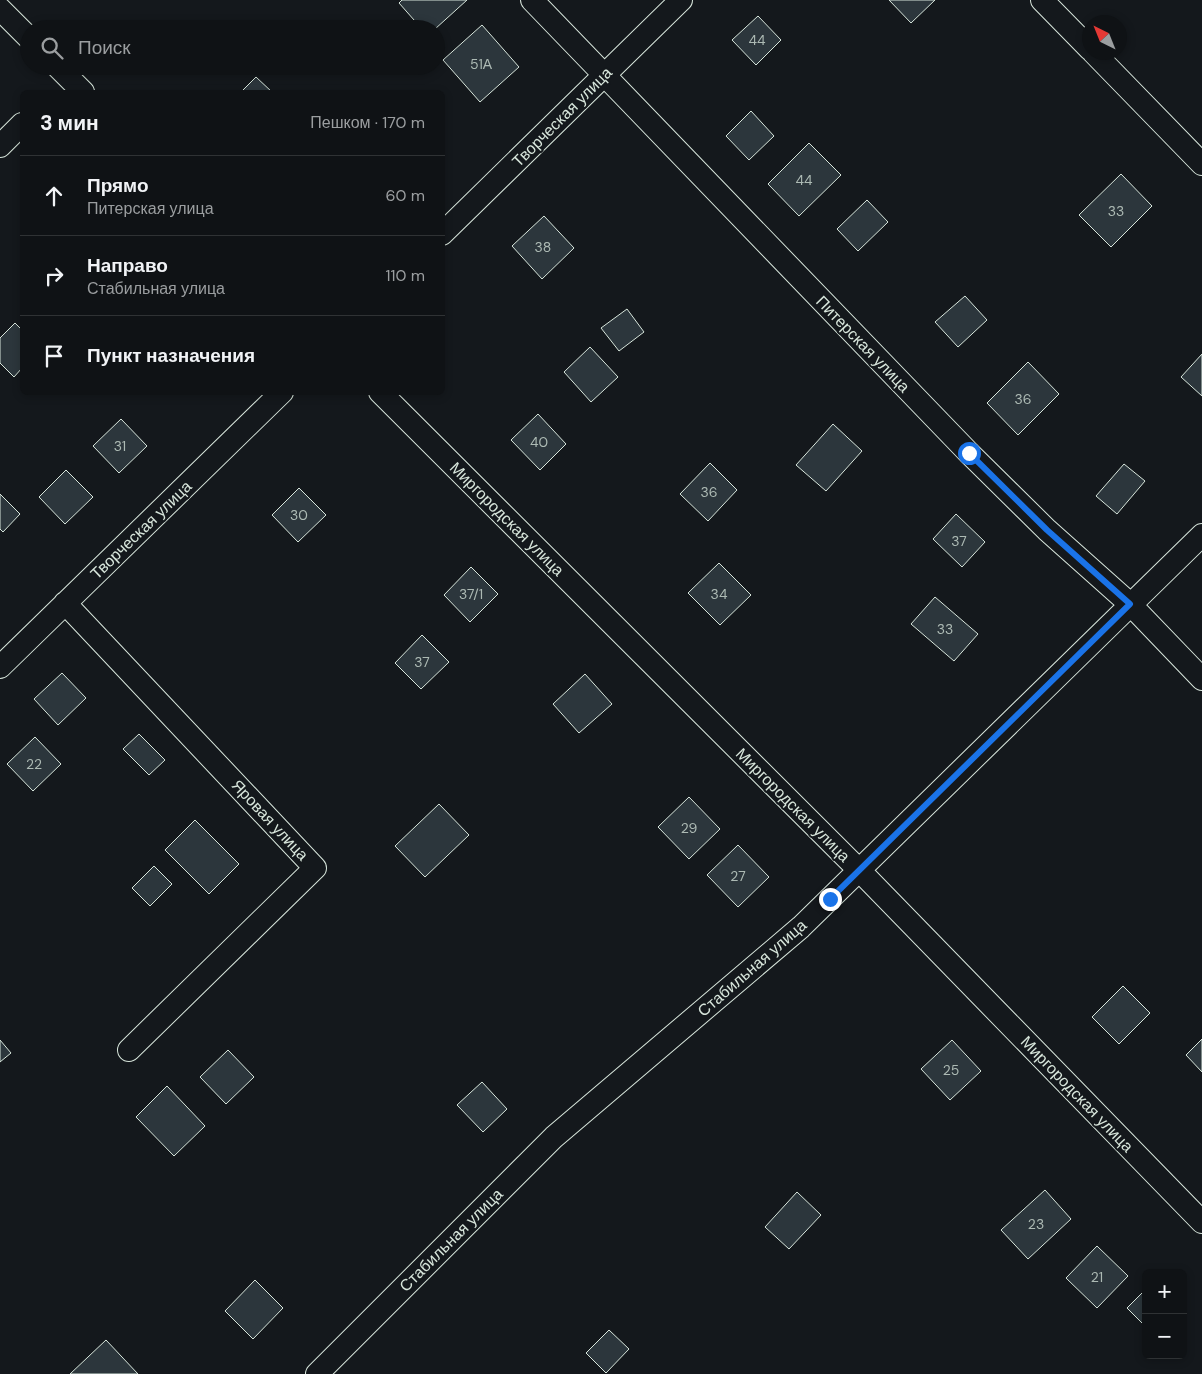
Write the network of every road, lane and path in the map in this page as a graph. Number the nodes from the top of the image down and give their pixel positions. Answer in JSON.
{"nodes":[{"id":1,"x":532,"y":0,"type":"edge"},
{"id":2,"x":682,"y":0,"type":"edge"},
{"id":3,"x":1042,"y":0,"type":"edge"},
{"id":4,"x":0,"y":9,"type":"edge"},
{"id":5,"x":20,"y":29,"type":"edge"},
{"id":6,"x":1082,"y":41,"type":"edge"},
{"id":7,"x":1101,"y":60,"type":"edge"},
{"id":8,"x":604,"y":75,"type":"junction"},
{"id":9,"x":20,"y":126,"type":"edge"},
{"id":10,"x":0,"y":146,"type":"edge"},
{"id":11,"x":1202,"y":164,"type":"edge"},
{"id":12,"x":445,"y":231,"type":"edge"},
{"id":13,"x":279,"y":395,"type":"edge"},
{"id":14,"x":383,"y":395,"type":"edge"},
{"id":15,"x":1202,"y":535,"type":"edge"},
{"id":16,"x":65,"y":604,"type":"junction"},
{"id":17,"x":1130,"y":604,"type":"junction"},
{"id":18,"x":0,"y":667,"type":"edge"},
{"id":19,"x":1202,"y":679,"type":"edge"},
{"id":20,"x":860,"y":871,"type":"junction"},
{"id":21,"x":129,"y":1050,"type":"dead end"},
{"id":22,"x":1202,"y":1222,"type":"edge"},
{"id":23,"x":317,"y":1374,"type":"edge"}],
"edges":[{"from":1,"to":8,"type":"street","name":"Питерская улица"},
{"from":2,"to":8,"type":"street","name":"Творческая улица"},
{"from":3,"to":6,"type":"street"},
{"from":4,"to":5,"type":"street"},
{"from":7,"to":11,"type":"street"},
{"from":8,"to":12,"type":"street","name":"Творческая улица"},
{"from":8,"to":17,"type":"street","name":"Питерская улица"},
{"from":9,"to":10,"type":"street"},
{"from":13,"to":16,"type":"street","name":"Творческая улица"},
{"from":14,"to":20,"type":"street","name":"Миргородская улица"},
{"from":15,"to":17,"type":"street","name":"Стабильная улица"},
{"from":16,"to":18,"type":"street","name":"Творческая улица"},
{"from":16,"to":21,"type":"street","name":"Яровая улица"},
{"from":17,"to":19,"type":"street","name":"Питерская улица"},
{"from":17,"to":20,"type":"street","name":"Стабильная улица"},
{"from":20,"to":22,"type":"street","name":"Миргородская улица"},
{"from":20,"to":23,"type":"street","name":"Стабильная улица"}]}
